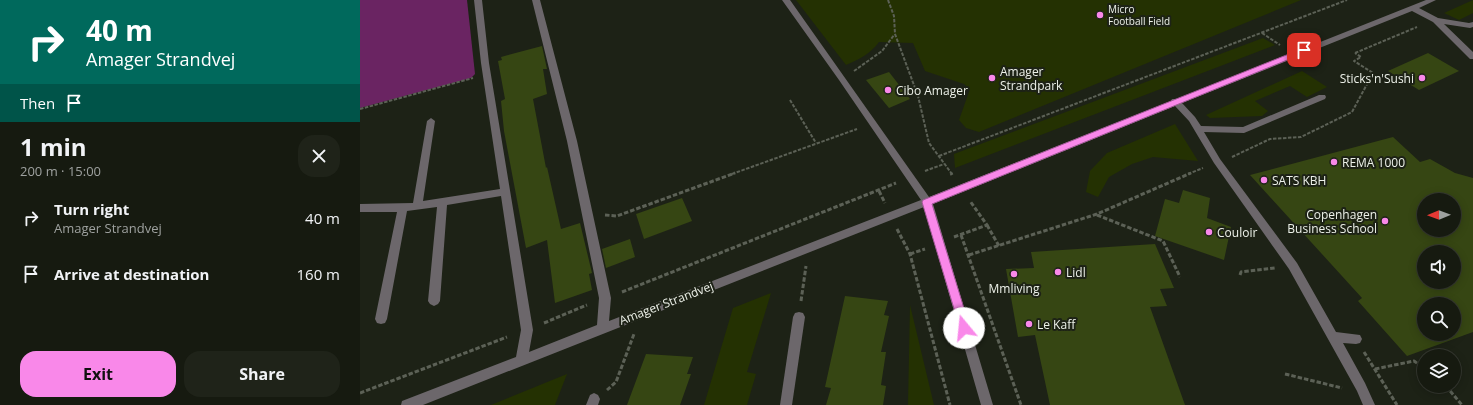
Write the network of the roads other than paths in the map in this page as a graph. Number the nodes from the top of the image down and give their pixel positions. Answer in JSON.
{"nodes":[{"id":1,"x":478,"y":0,"type":"edge"},
{"id":2,"x":536,"y":0,"type":"edge"},
{"id":3,"x":786,"y":0,"type":"edge"},
{"id":4,"x":1432,"y":0,"type":"edge"},
{"id":5,"x":1413,"y":8,"type":"junction"},
{"id":6,"x":1436,"y":20,"type":"junction"},
{"id":7,"x":1473,"y":24,"type":"edge"},
{"id":8,"x":1473,"y":57,"type":"edge"},
{"id":9,"x":1322,"y":97,"type":"dead end"},
{"id":10,"x":1175,"y":101,"type":"junction"},
{"id":11,"x":431,"y":121,"type":"dead end"},
{"id":12,"x":1198,"y":129,"type":"junction"},
{"id":13,"x":505,"y":192,"type":"junction"},
{"id":14,"x":442,"y":202,"type":"junction"},
{"id":15,"x":926,"y":202,"type":"junction"},
{"id":16,"x":417,"y":206,"type":"junction"},
{"id":17,"x":360,"y":208,"type":"edge"},
{"id":18,"x":403,"y":208,"type":"junction"},
{"id":19,"x":434,"y":301,"type":"dead end"},
{"id":20,"x":799,"y":317,"type":"road end"},
{"id":21,"x":381,"y":319,"type":"dead end"},
{"id":22,"x":603,"y":328,"type":"junction"},
{"id":23,"x":1333,"y":337,"type":"junction"},
{"id":24,"x":1356,"y":339,"type":"road end"},
{"id":25,"x":522,"y":359,"type":"junction"},
{"id":26,"x":406,"y":405,"type":"edge"},
{"id":27,"x":786,"y":405,"type":"edge"},
{"id":28,"x":986,"y":405,"type":"edge"},
{"id":29,"x":1369,"y":405,"type":"edge"}],
"edges":[{"from":1,"to":13,"type":"street"},
{"from":2,"to":22,"type":"street"},
{"from":3,"to":15,"type":"street"},
{"from":4,"to":5,"type":"street","name":"Amager Strandvej"},
{"from":5,"to":6,"type":"street"},
{"from":5,"to":10,"type":"street","name":"Amager Strandvej"},
{"from":6,"to":7,"type":"street"},
{"from":6,"to":8,"type":"street"},
{"from":9,"to":12,"type":"street"},
{"from":10,"to":12,"type":"street"},
{"from":10,"to":15,"type":"street","name":"Amager Strandvej"},
{"from":11,"to":16,"type":"street"},
{"from":12,"to":23,"type":"street"},
{"from":13,"to":14,"type":"street"},
{"from":13,"to":25,"type":"street"},
{"from":14,"to":16,"type":"street"},
{"from":14,"to":19,"type":"street"},
{"from":15,"to":22,"type":"street","name":"Amager Strandvej"},
{"from":15,"to":28,"type":"street"},
{"from":16,"to":18,"type":"street"},
{"from":17,"to":18,"type":"street"},
{"from":18,"to":21,"type":"street"},
{"from":20,"to":27,"type":"street"},
{"from":22,"to":25,"type":"street","name":"Amager Strandvej"},
{"from":23,"to":24,"type":"street"},
{"from":23,"to":29,"type":"street"},
{"from":25,"to":26,"type":"street","name":"Amager Strandvej"}]}
